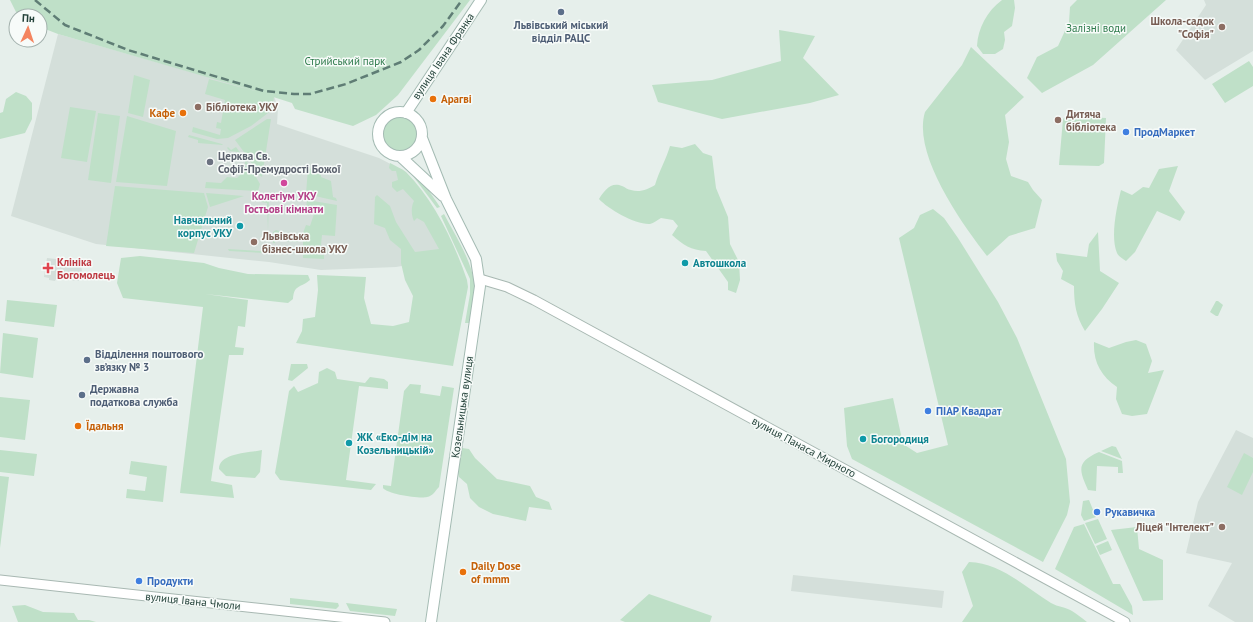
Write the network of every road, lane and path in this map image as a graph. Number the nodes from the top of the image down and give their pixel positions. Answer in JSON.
{"nodes":[{"id":1,"x":481,"y":0,"type":"edge"},
{"id":2,"x":406,"y":113,"type":"junction"},
{"id":3,"x":422,"y":138,"type":"junction"},
{"id":4,"x":401,"y":157,"type":"junction"},
{"id":5,"x":446,"y":199,"type":"junction"},
{"id":6,"x":480,"y":279,"type":"junction"},
{"id":7,"x":0,"y":580,"type":"edge"},
{"id":8,"x":385,"y":622,"type":"edge"},
{"id":9,"x":431,"y":622,"type":"edge"},
{"id":10,"x":1125,"y":622,"type":"edge"}],
"edges":[{"from":1,"to":2,"type":"main road","name":"вулиця Івана Франка"},
{"from":2,"to":3,"type":"main road","name":"вулиця Івана Франка"},
{"from":2,"to":4,"type":"main road"},
{"from":3,"to":4,"type":"main road"},
{"from":3,"to":5,"type":"main road","name":"Козельницька вулиця"},
{"from":4,"to":5,"type":"main road","name":"Козельницька вулиця"},
{"from":5,"to":6,"type":"main road","name":"Козельницька вулиця"},
{"from":6,"to":9,"type":"main road","name":"Козельницька вулиця"},
{"from":6,"to":10,"type":"street","name":"вулиця Панаса Мирного"},
{"from":7,"to":8,"type":"street","name":"вулиця Івана Чмоли"}]}
